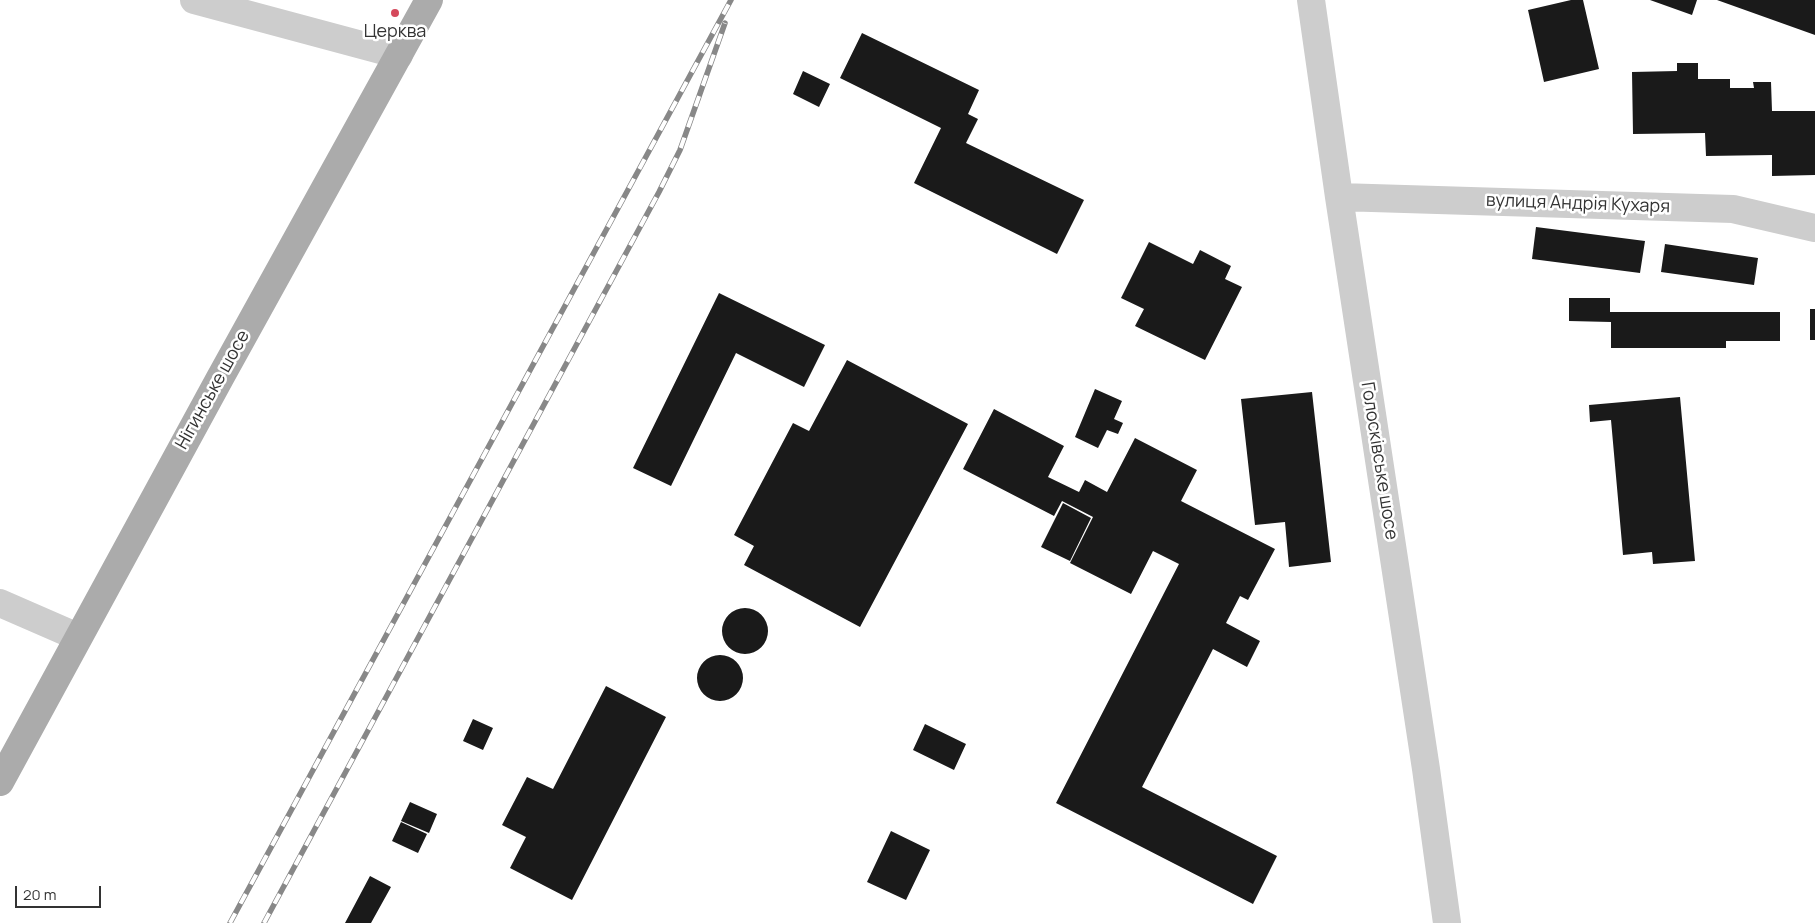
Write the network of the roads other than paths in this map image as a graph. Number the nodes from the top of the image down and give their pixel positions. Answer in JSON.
{"nodes":[{"id":1,"x":194,"y":0,"type":"edge"},
{"id":2,"x":429,"y":0,"type":"edge"},
{"id":3,"x":1311,"y":0,"type":"edge"},
{"id":4,"x":399,"y":54,"type":"junction"},
{"id":5,"x":1339,"y":197,"type":"junction"},
{"id":6,"x":1815,"y":228,"type":"edge"},
{"id":7,"x":0,"y":603,"type":"edge"},
{"id":8,"x":78,"y":637,"type":"junction"},
{"id":9,"x":0,"y":782,"type":"edge"},
{"id":10,"x":1447,"y":923,"type":"edge"}],
"edges":[{"from":1,"to":4,"type":"street"},
{"from":2,"to":4,"type":"main road","name":"Нігинське шосе"},
{"from":3,"to":5,"type":"street","name":"Голосківське шосе"},
{"from":4,"to":8,"type":"main road","name":"Нігинське шосе"},
{"from":5,"to":6,"type":"street","name":"вулиця Андрія Кухаря"},
{"from":5,"to":10,"type":"street","name":"Голосківське шосе"},
{"from":7,"to":8,"type":"street"},
{"from":8,"to":9,"type":"main road","name":"Нігинське шосе"}]}
